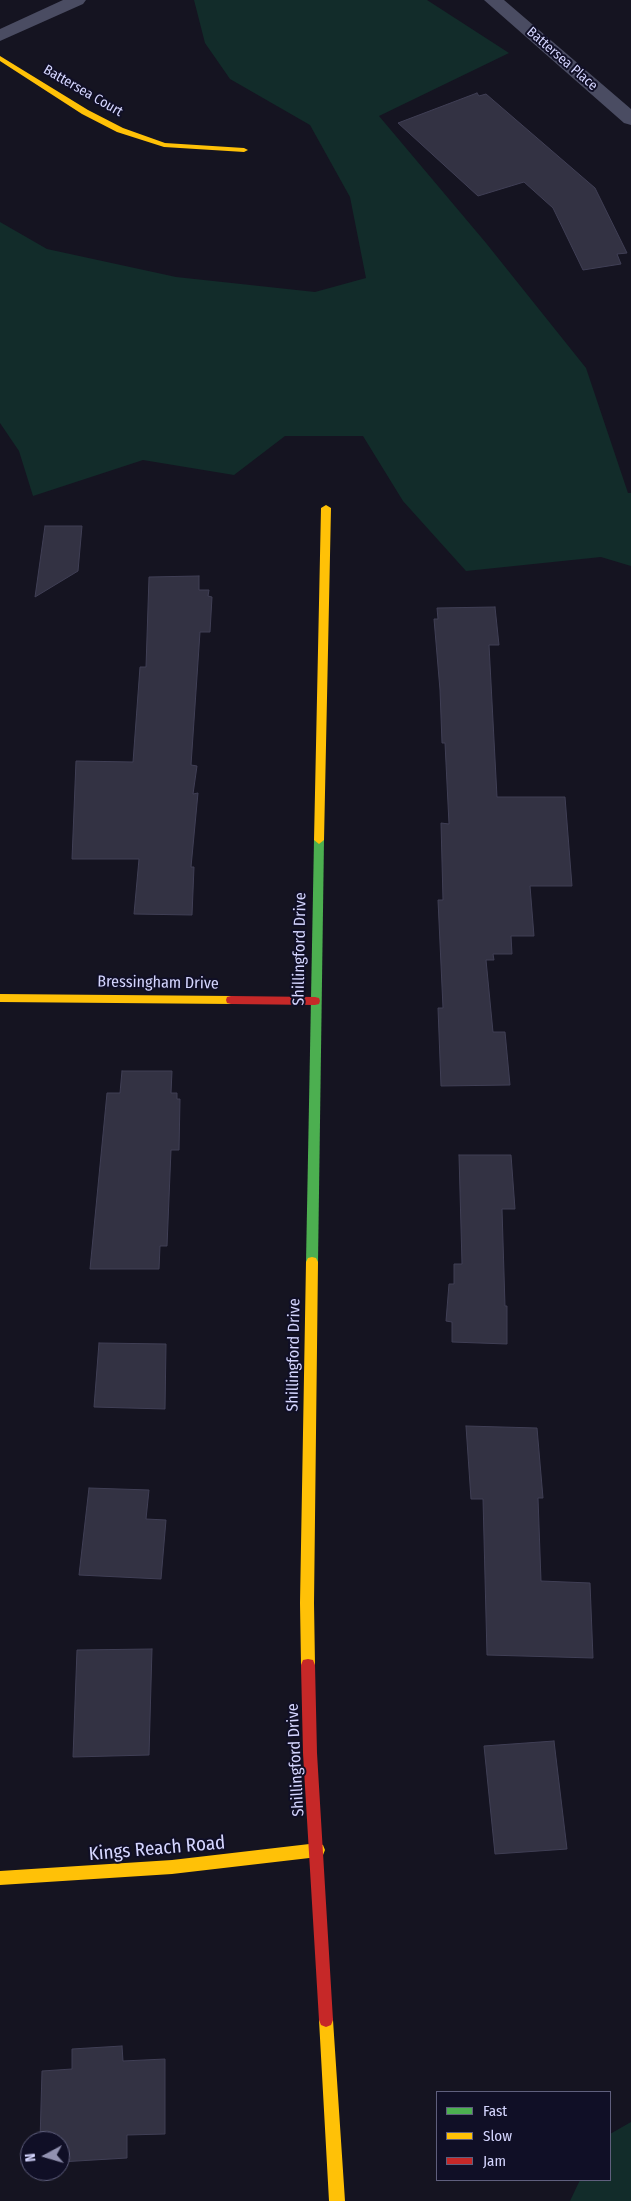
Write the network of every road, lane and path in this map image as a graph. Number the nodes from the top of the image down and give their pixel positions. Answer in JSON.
{"nodes":[{"id":1,"x":77,"y":0,"type":"edge"},
{"id":2,"x":493,"y":0,"type":"edge"},
{"id":3,"x":0,"y":36,"type":"edge"},
{"id":4,"x":0,"y":58,"type":"edge"},
{"id":5,"x":631,"y":119,"type":"edge"},
{"id":6,"x":244,"y":150,"type":"dead end"},
{"id":7,"x":326,"y":508,"type":"dead end"},
{"id":8,"x":0,"y":998,"type":"edge"},
{"id":9,"x":315,"y":1001,"type":"junction"},
{"id":10,"x":318,"y":1850,"type":"junction"},
{"id":11,"x":0,"y":1878,"type":"edge"},
{"id":12,"x":337,"y":2201,"type":"edge"}],
"edges":[{"from":1,"to":3,"type":"street"},
{"from":2,"to":5,"type":"street","name":"Battersea Place"},
{"from":4,"to":6,"type":"street","name":"Battersea Court"},
{"from":7,"to":9,"type":"street","name":"Shillingford Drive"},
{"from":8,"to":9,"type":"street","name":"Bressingham Drive"},
{"from":9,"to":10,"type":"street","name":"Shillingford Drive"},
{"from":10,"to":11,"type":"street","name":"Kings Reach Road"},
{"from":10,"to":12,"type":"street","name":"Shillingford Drive"}]}
